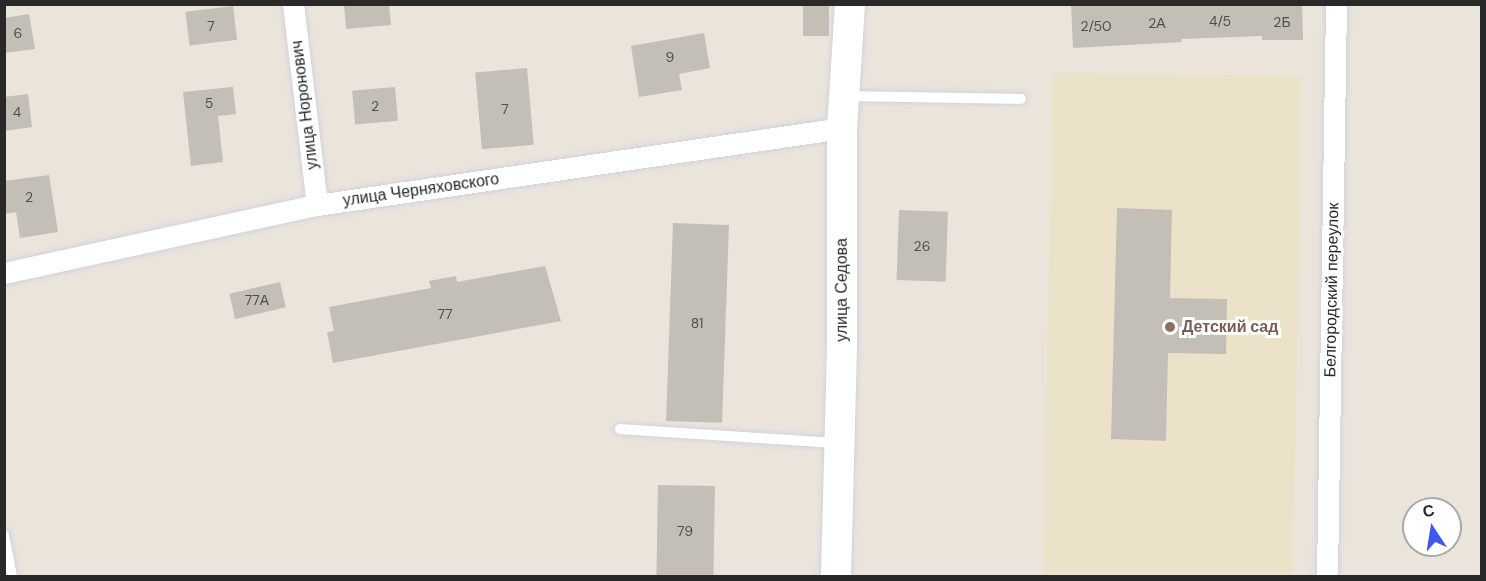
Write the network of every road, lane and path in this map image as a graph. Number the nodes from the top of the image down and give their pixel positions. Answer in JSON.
{"nodes":[{"id":1,"x":293,"y":4,"type":"edge"},
{"id":2,"x":850,"y":4,"type":"edge"},
{"id":3,"x":1336,"y":4,"type":"edge"},
{"id":4,"x":844,"y":96,"type":"junction"},
{"id":5,"x":1021,"y":99,"type":"dead end"},
{"id":6,"x":842,"y":128,"type":"junction"},
{"id":7,"x":317,"y":205,"type":"junction"},
{"id":8,"x":4,"y":273,"type":"edge"},
{"id":9,"x":620,"y":429,"type":"dead end"},
{"id":10,"x":840,"y":444,"type":"junction"},
{"id":11,"x":4,"y":535,"type":"edge"},
{"id":12,"x":12,"y":576,"type":"edge"},
{"id":13,"x":836,"y":576,"type":"edge"},
{"id":14,"x":1327,"y":576,"type":"edge"}],
"edges":[{"from":1,"to":7,"type":"street","name":"улица Норонович"},
{"from":2,"to":4,"type":"street","name":"улица Седова"},
{"from":3,"to":14,"type":"street","name":"Белгородский переулок"},
{"from":4,"to":5,"type":"lane"},
{"from":4,"to":6,"type":"street","name":"улица Седова"},
{"from":6,"to":7,"type":"street","name":"улица Черняховского"},
{"from":6,"to":10,"type":"street","name":"улица Седова"},
{"from":7,"to":8,"type":"street","name":"улица Черняховского"},
{"from":9,"to":10,"type":"lane"},
{"from":10,"to":13,"type":"street","name":"улица Седова"},
{"from":11,"to":12,"type":"lane"}]}
